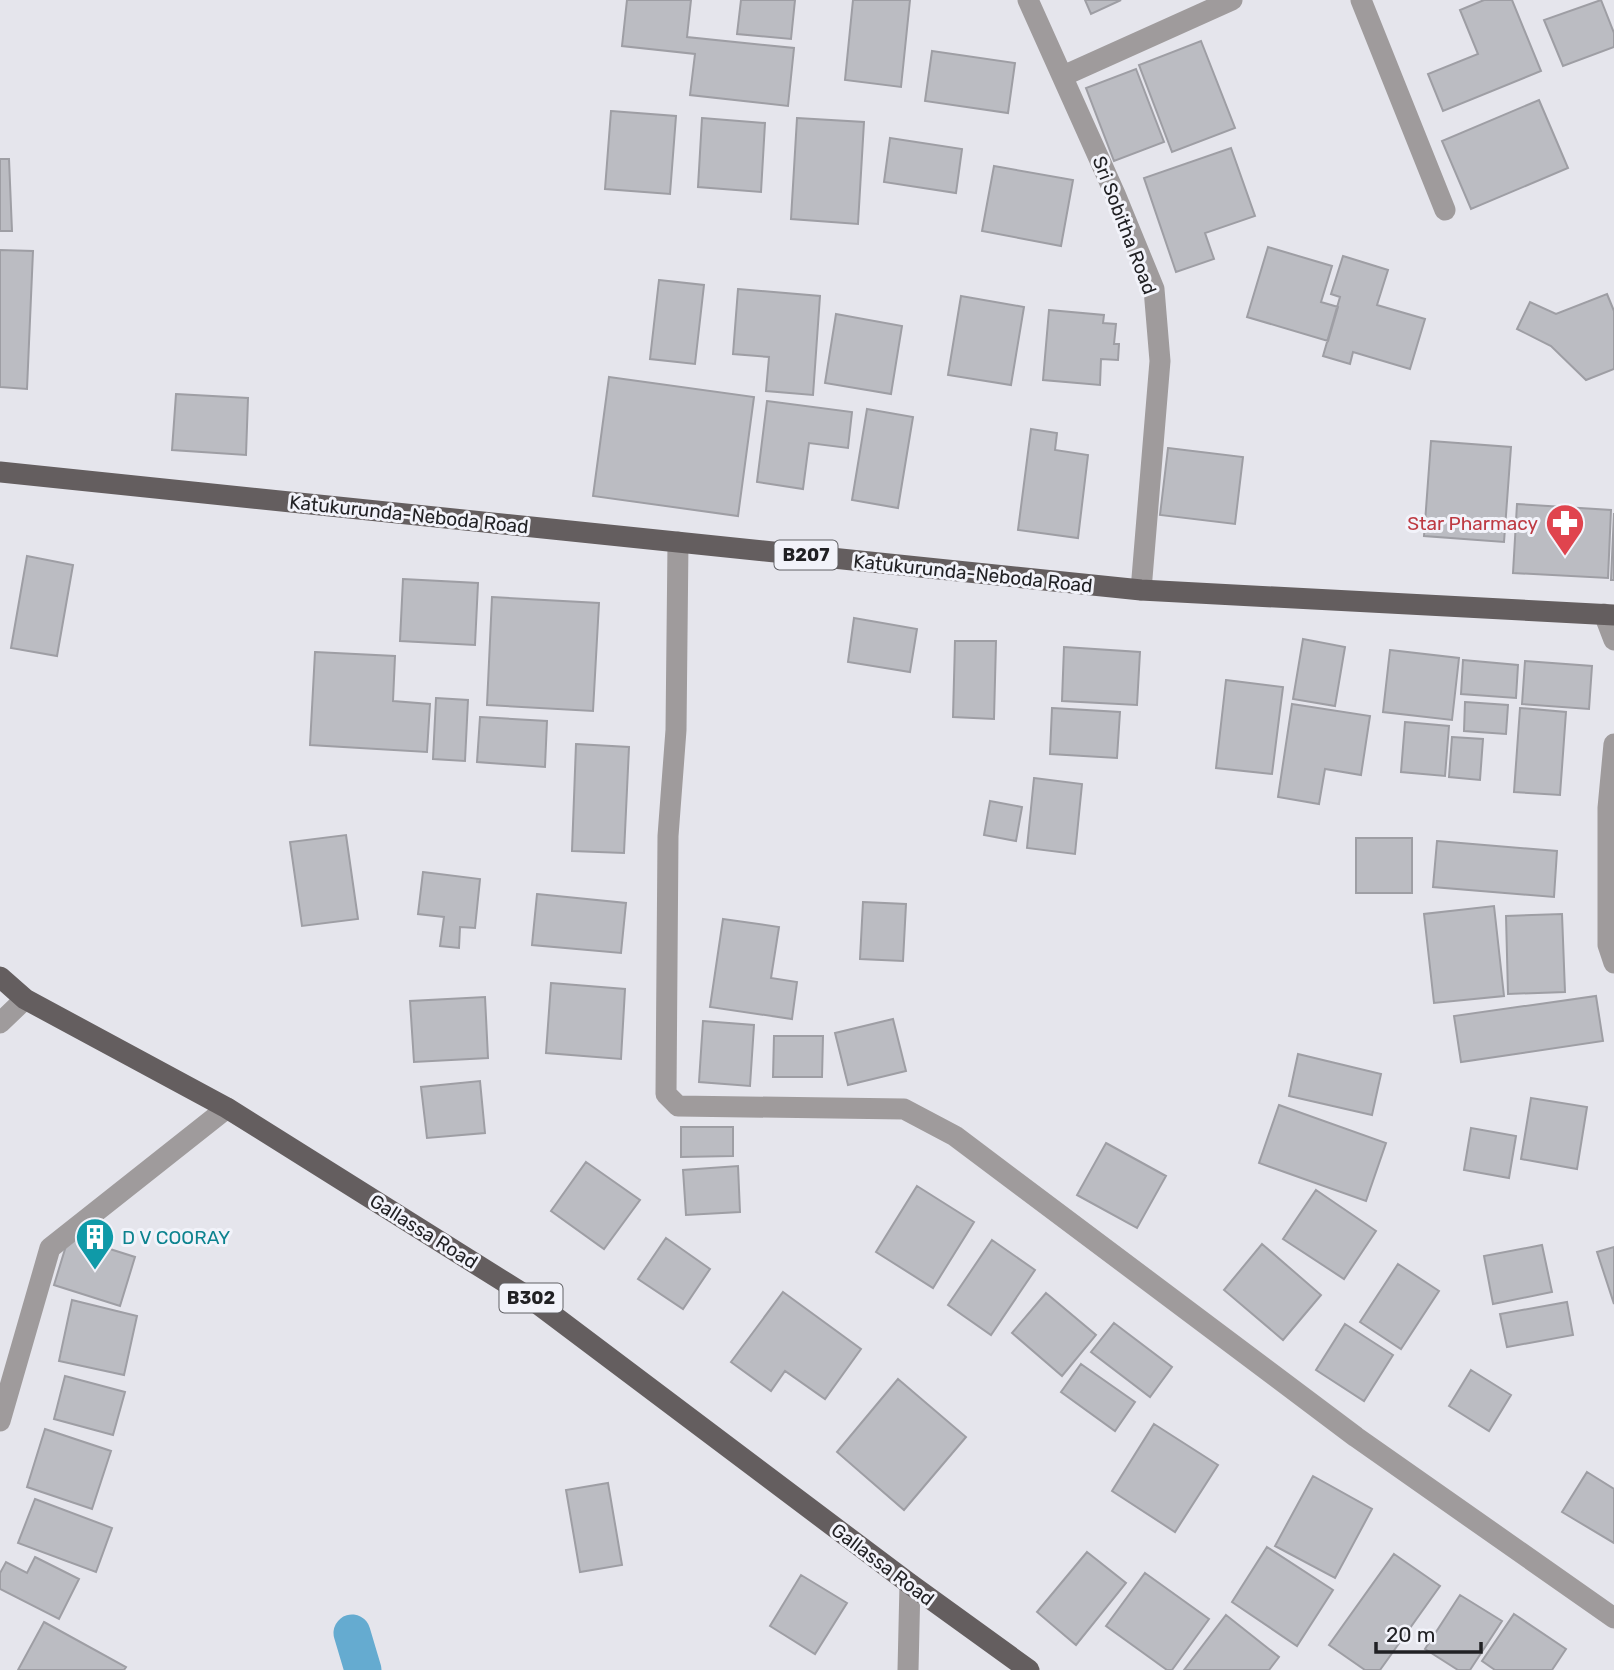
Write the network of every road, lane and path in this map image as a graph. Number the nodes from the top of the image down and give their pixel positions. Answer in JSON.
{"nodes":[{"id":1,"x":1028,"y":0,"type":"edge"},
{"id":2,"x":1232,"y":0,"type":"edge"},
{"id":3,"x":1361,"y":0,"type":"edge"},
{"id":4,"x":1063,"y":76,"type":"junction"},
{"id":5,"x":1445,"y":210,"type":"dead end"},
{"id":6,"x":0,"y":472,"type":"edge"},
{"id":7,"x":678,"y":542,"type":"junction"},
{"id":8,"x":1141,"y":590,"type":"junction"},
{"id":9,"x":1609,"y":614,"type":"edge"},
{"id":10,"x":1614,"y":640,"type":"edge"},
{"id":11,"x":1614,"y":744,"type":"edge"},
{"id":12,"x":1614,"y":963,"type":"edge"},
{"id":13,"x":0,"y":977,"type":"edge"},
{"id":14,"x":25,"y":999,"type":"junction"},
{"id":15,"x":0,"y":1023,"type":"edge"},
{"id":16,"x":227,"y":1108,"type":"junction"},
{"id":17,"x":0,"y":1421,"type":"edge"},
{"id":18,"x":910,"y":1584,"type":"junction"},
{"id":19,"x":1614,"y":1618,"type":"edge"},
{"id":20,"x":908,"y":1670,"type":"edge"},
{"id":21,"x":1029,"y":1670,"type":"edge"}],
"edges":[{"from":1,"to":4,"type":"street","name":"Sri Sobitha Road"},
{"from":2,"to":4,"type":"street"},
{"from":3,"to":5,"type":"street"},
{"from":4,"to":8,"type":"street","name":"Sri Sobitha Road"},
{"from":6,"to":7,"type":"main road","name":"Katukurunda-Neboda Road","number":"B207"},
{"from":7,"to":8,"type":"main road","name":"Katukurunda-Neboda Road","number":"B207"},
{"from":7,"to":19,"type":"street"},
{"from":8,"to":9,"type":"main road","name":"Katukurunda-Neboda Road","number":"B207"},
{"from":9,"to":10,"type":"street"},
{"from":11,"to":12,"type":"street"},
{"from":13,"to":14,"type":"main road","name":"Gallassa Road","number":"B302"},
{"from":14,"to":15,"type":"street"},
{"from":14,"to":16,"type":"main road","name":"Gallassa Road","number":"B302"},
{"from":16,"to":17,"type":"street"},
{"from":16,"to":18,"type":"main road","name":"Gallassa Road","number":"B302"},
{"from":18,"to":20,"type":"street"},
{"from":18,"to":21,"type":"main road","name":"Gallassa Road","number":"B302"}]}
